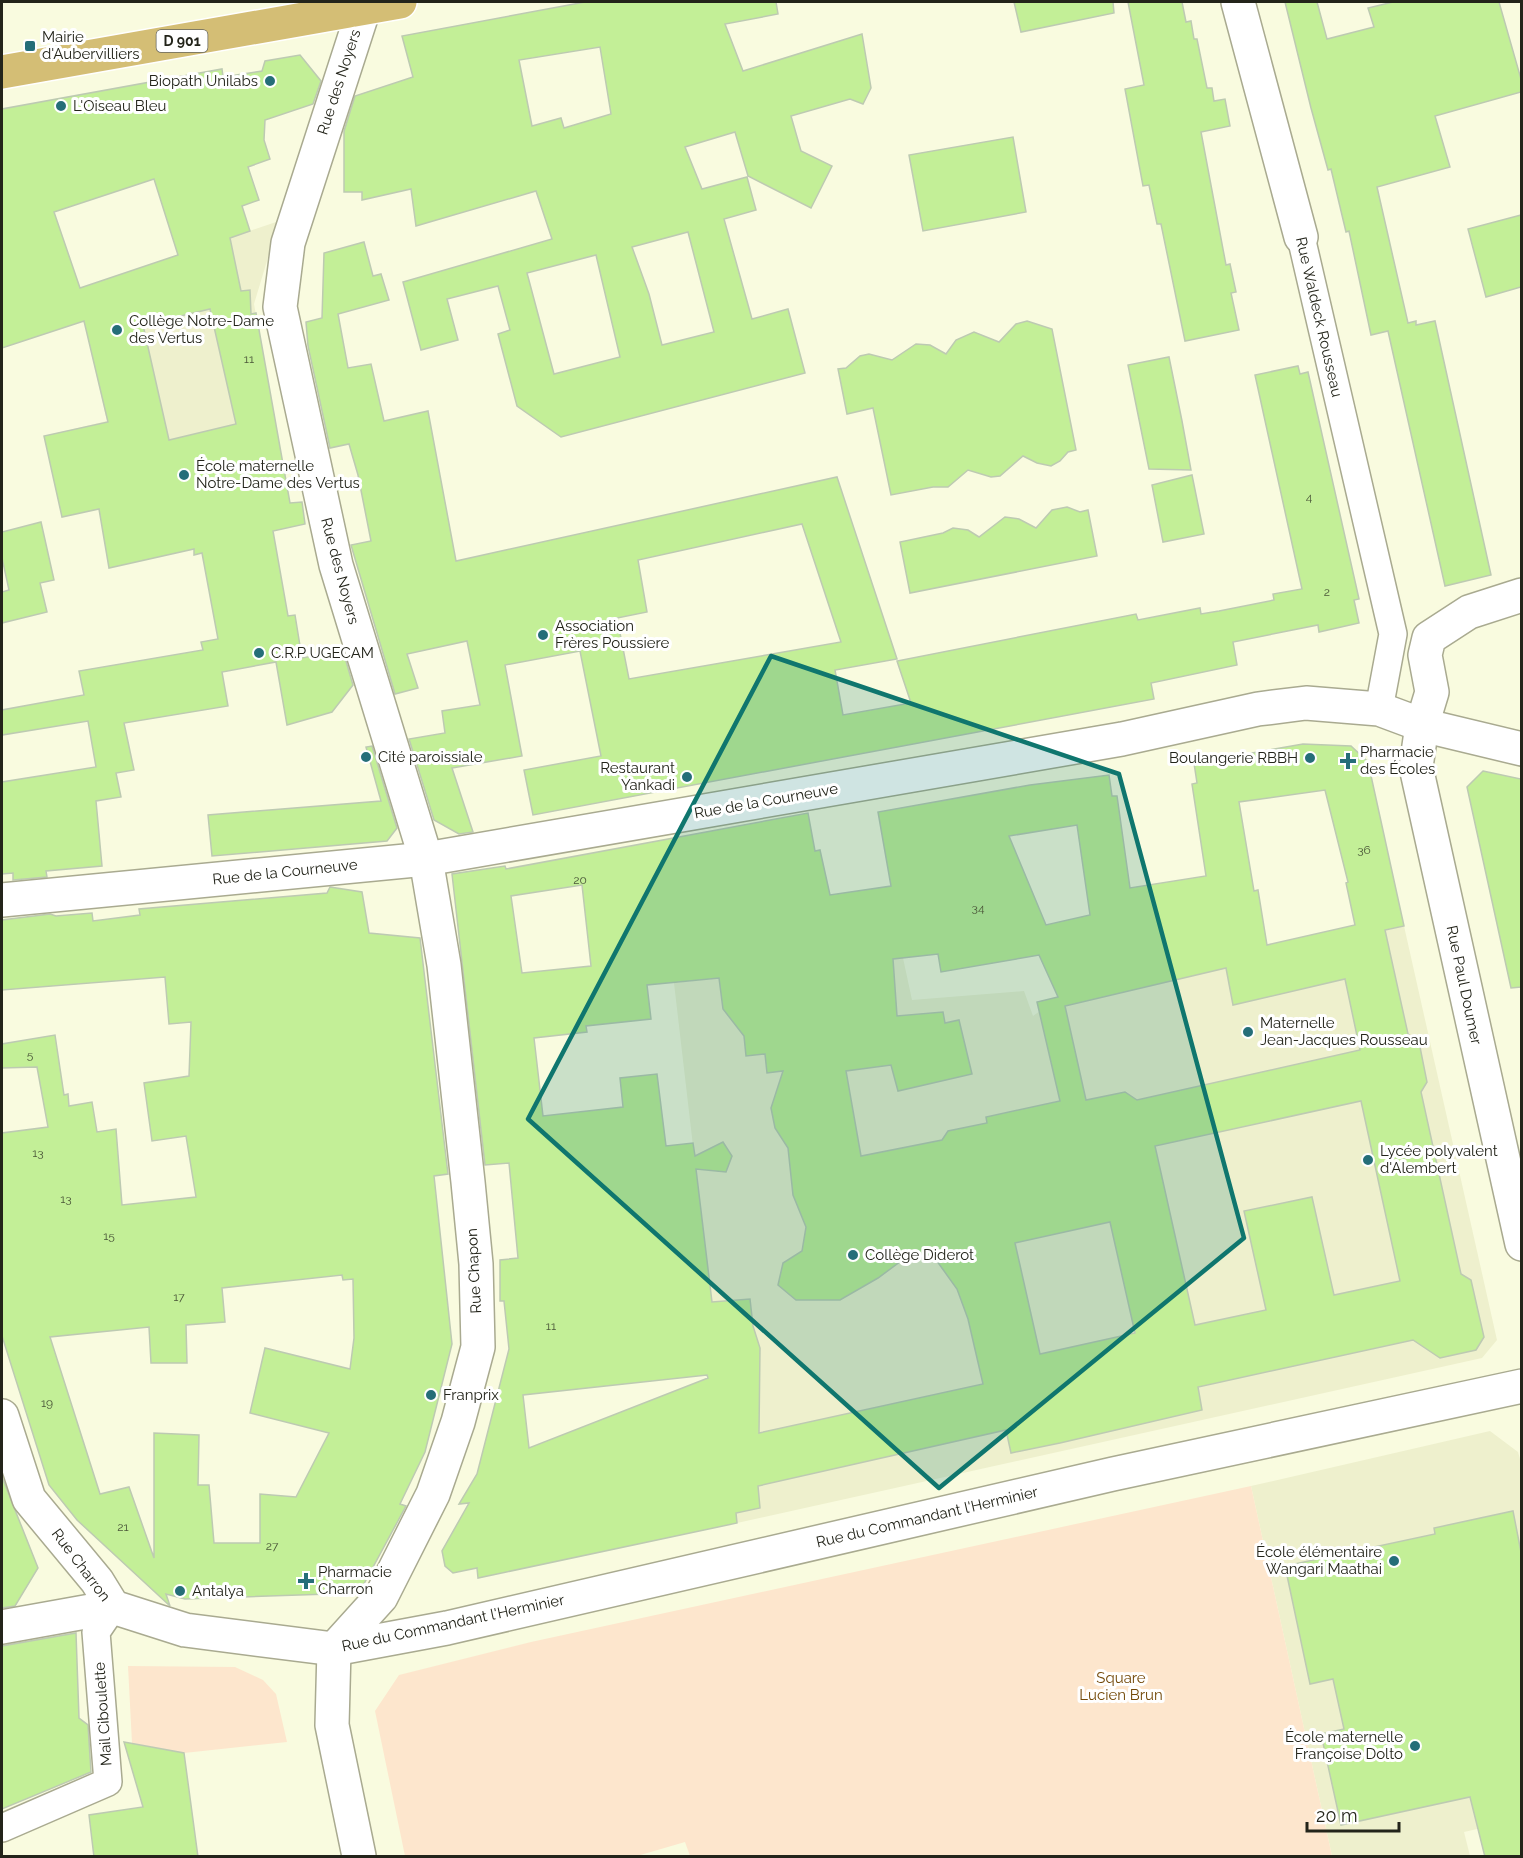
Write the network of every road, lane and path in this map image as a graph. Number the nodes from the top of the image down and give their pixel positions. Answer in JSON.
{"nodes":[{"id":1,"x":400,"y":2,"type":"edge"},
{"id":2,"x":1238,"y":2,"type":"edge"},
{"id":3,"x":364,"y":5,"type":"edge"},
{"id":4,"x":2,"y":72,"type":"edge"},
{"id":5,"x":1301,"y":237,"type":"joint"},
{"id":6,"x":1521,"y":595,"type":"edge"},
{"id":7,"x":1393,"y":634,"type":"junction"},
{"id":8,"x":1432,"y":692,"type":"junction"},
{"id":9,"x":1379,"y":709,"type":"junction"},
{"id":10,"x":1422,"y":725,"type":"junction"},
{"id":11,"x":1521,"y":748,"type":"edge"},
{"id":12,"x":426,"y":859,"type":"junction"},
{"id":13,"x":2,"y":900,"type":"edge"},
{"id":14,"x":1521,"y":1244,"type":"edge"},
{"id":15,"x":1521,"y":1386,"type":"edge"},
{"id":16,"x":2,"y":1416,"type":"edge"},
{"id":17,"x":113,"y":1607,"type":"junction"},
{"id":18,"x":2,"y":1627,"type":"edge"},
{"id":19,"x":334,"y":1649,"type":"junction"},
{"id":20,"x":2,"y":1828,"type":"edge"},
{"id":21,"x":359,"y":1857,"type":"edge"}],
"edges":[{"from":1,"to":3,"type":"main road","number":"D 901"},
{"from":2,"to":5,"type":"street","name":"Rue Waldeck Rousseau"},
{"from":3,"to":4,"type":"main road","number":"D 901"},
{"from":3,"to":12,"type":"street","name":"Rue des Noyers"},
{"from":5,"to":7,"type":"street","name":"Rue Waldeck Rousseau"},
{"from":6,"to":8,"type":"street"},
{"from":7,"to":8,"type":"street","name":"Rue Waldeck Rousseau"},
{"from":7,"to":9,"type":"street","name":"Rue Waldeck Rousseau"},
{"from":8,"to":10,"type":"street","name":"Rue Paul Doumer"},
{"from":9,"to":10,"type":"street","name":"Rue de la Courneuve"},
{"from":9,"to":12,"type":"street","name":"Rue de la Courneuve"},
{"from":10,"to":11,"type":"street","name":"Rue de la Courneuve"},
{"from":10,"to":14,"type":"street","name":"Rue Paul Doumer"},
{"from":12,"to":13,"type":"street","name":"Rue de la Courneuve"},
{"from":12,"to":19,"type":"street","name":"Rue Chapon"},
{"from":15,"to":19,"type":"street","name":"Rue du Commandant l'Herminier"},
{"from":16,"to":17,"type":"street","name":"Rue Charron"},
{"from":17,"to":18,"type":"street"},
{"from":17,"to":19,"type":"street","name":"Rue Charron"},
{"from":17,"to":20,"type":"street","name":"Mail Ciboulette"},
{"from":19,"to":21,"type":"street"}]}
